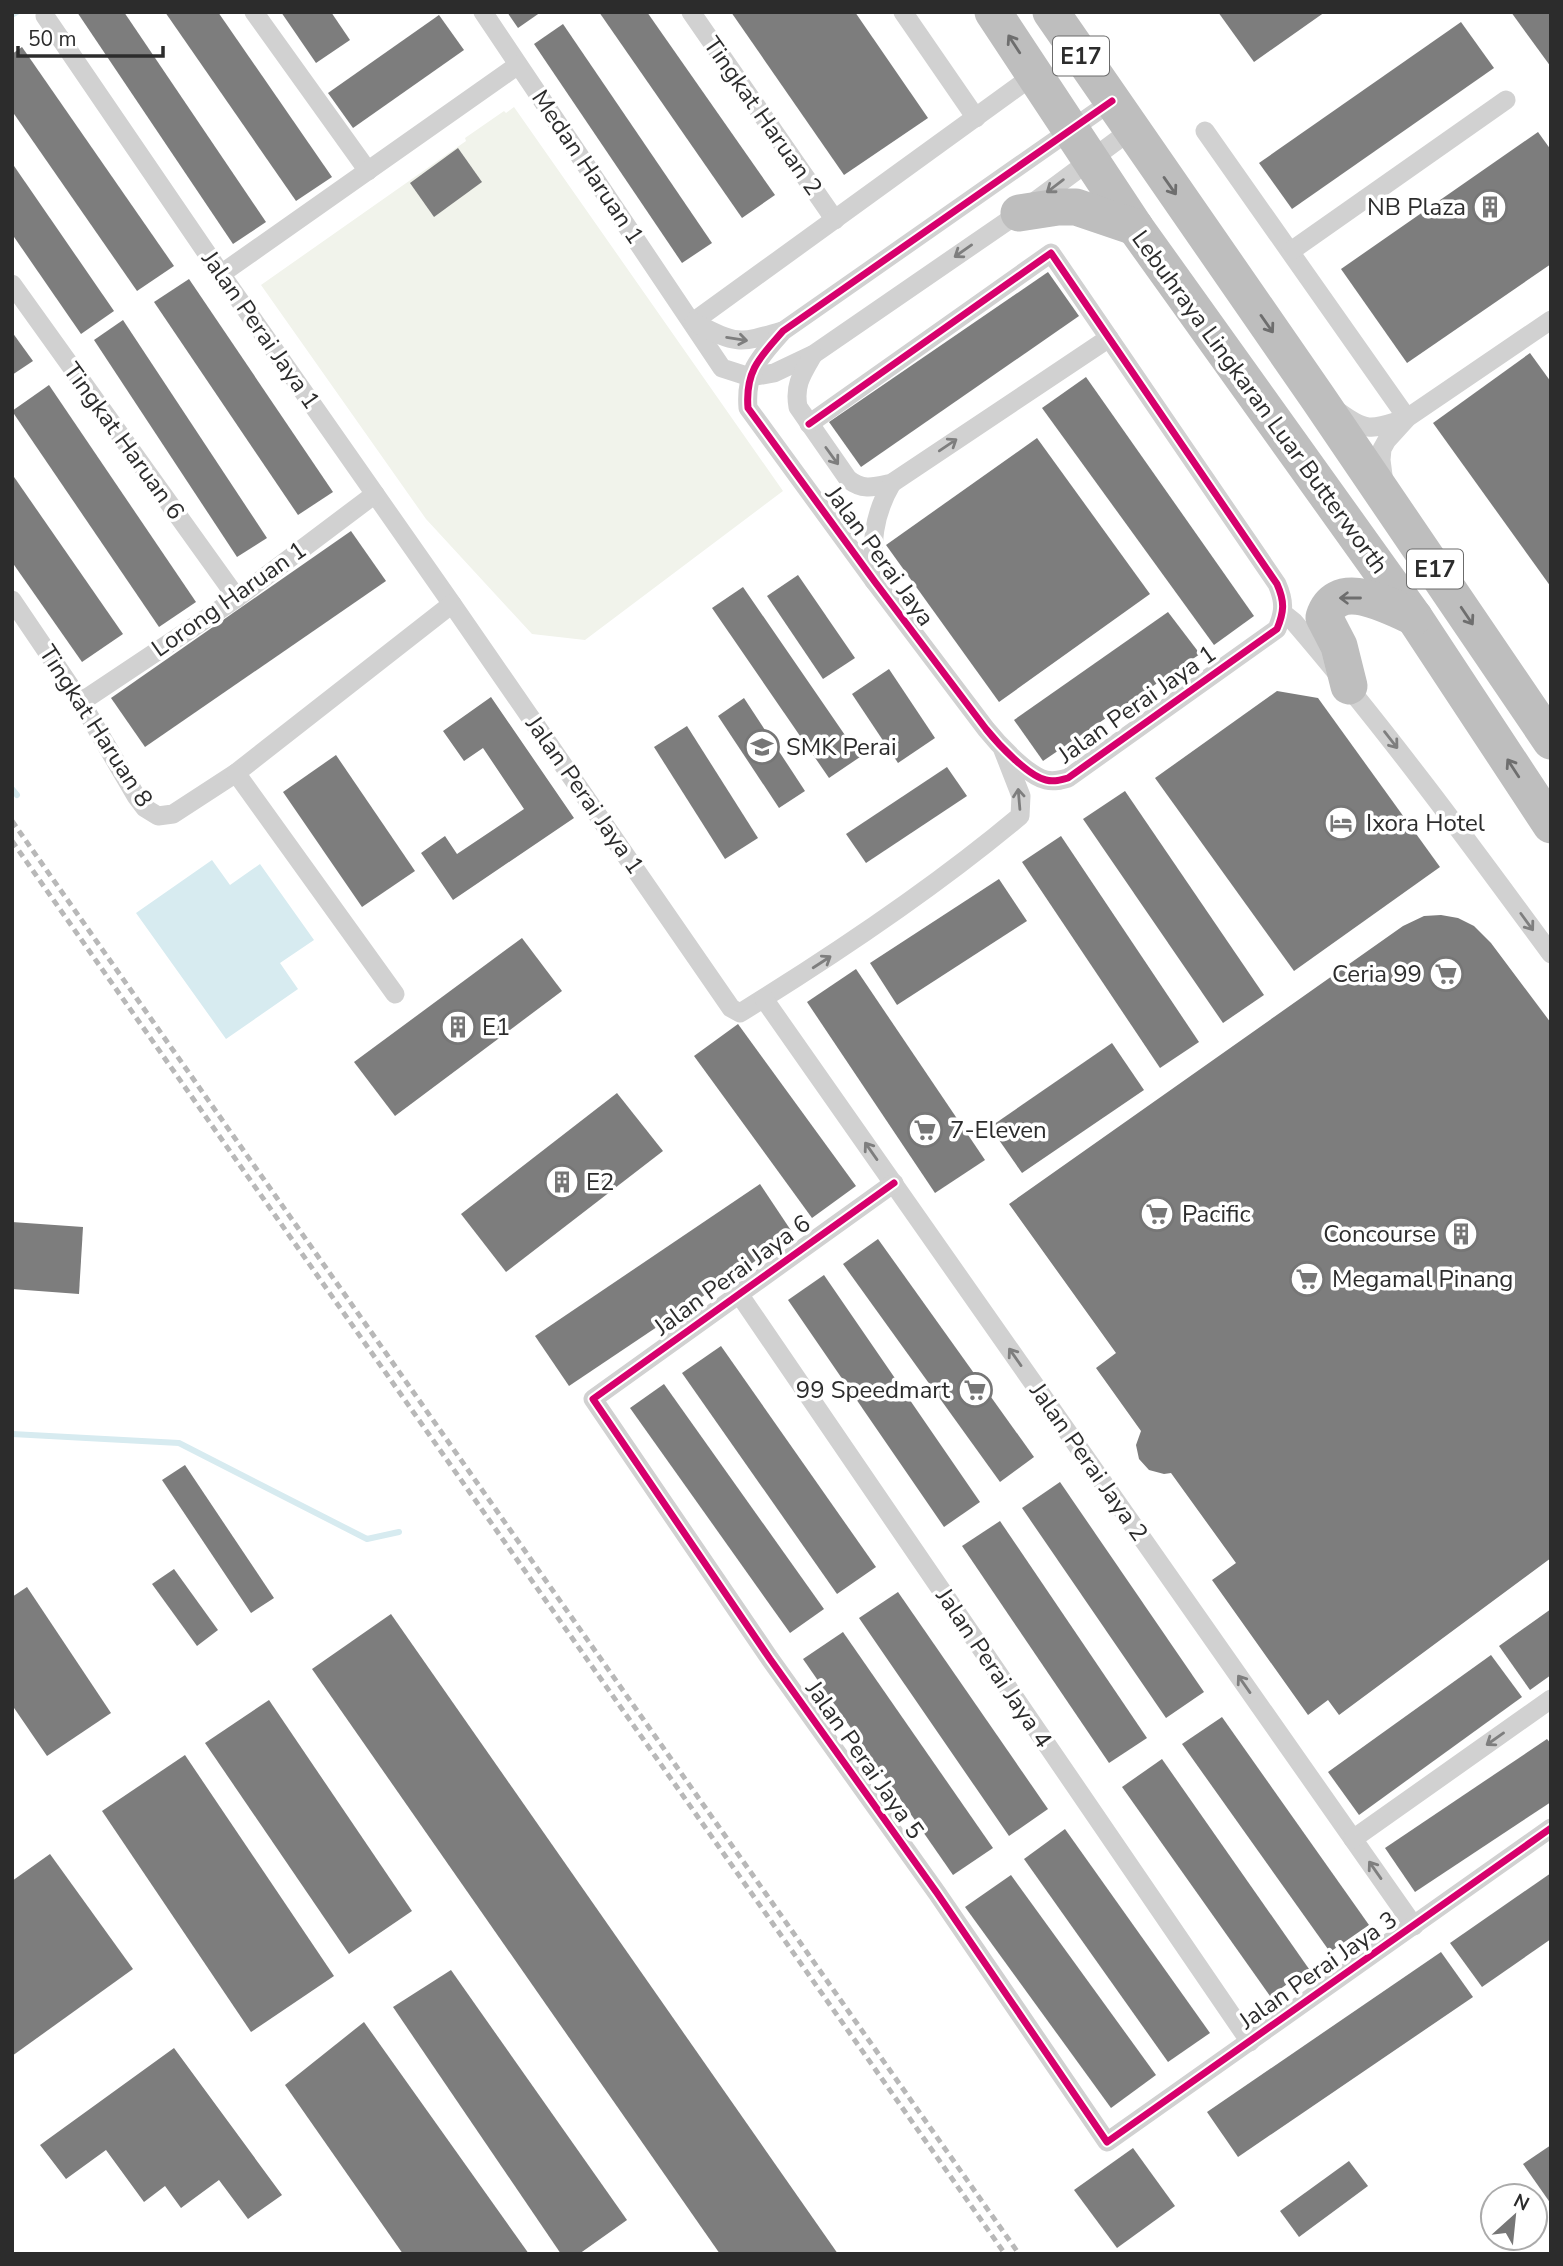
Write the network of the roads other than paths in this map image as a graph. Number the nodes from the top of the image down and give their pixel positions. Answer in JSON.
{"nodes":[{"id":1,"x":254,"y":12,"type":"edge"},
{"id":2,"x":482,"y":12,"type":"edge"},
{"id":3,"x":691,"y":12,"type":"edge"},
{"id":4,"x":903,"y":12,"type":"edge"},
{"id":5,"x":993,"y":12,"type":"edge"},
{"id":6,"x":1051,"y":12,"type":"edge"},
{"id":7,"x":45,"y":16,"type":"dead end"},
{"id":8,"x":518,"y":65,"type":"junction"},
{"id":9,"x":1034,"y":75,"type":"junction"},
{"id":10,"x":1506,"y":100,"type":"dead end"},
{"id":11,"x":1121,"y":115,"type":"junction"},
{"id":12,"x":976,"y":118,"type":"junction"},
{"id":13,"x":1205,"y":131,"type":"dead end"},
{"id":14,"x":1082,"y":145,"type":"junction"},
{"id":15,"x":368,"y":171,"type":"junction"},
{"id":16,"x":1019,"y":213,"type":"junction"},
{"id":17,"x":835,"y":220,"type":"junction"},
{"id":18,"x":1135,"y":227,"type":"junction"},
{"id":19,"x":1291,"y":251,"type":"junction"},
{"id":20,"x":221,"y":274,"type":"junction"},
{"id":21,"x":12,"y":284,"type":"edge"},
{"id":22,"x":1551,"y":320,"type":"edge"},
{"id":23,"x":693,"y":322,"type":"junction"},
{"id":24,"x":783,"y":331,"type":"junction"},
{"id":25,"x":1109,"y":338,"type":"junction"},
{"id":26,"x":814,"y":354,"type":"junction"},
{"id":27,"x":722,"y":368,"type":"junction"},
{"id":28,"x":750,"y":377,"type":"junction"},
{"id":29,"x":1318,"y":398,"type":"junction"},
{"id":30,"x":748,"y":408,"type":"junction"},
{"id":31,"x":1407,"y":418,"type":"junction"},
{"id":32,"x":809,"y":424,"type":"junction"},
{"id":33,"x":892,"y":483,"type":"junction"},
{"id":34,"x":375,"y":494,"type":"junction"},
{"id":35,"x":1385,"y":496,"type":"junction"},
{"id":36,"x":874,"y":582,"type":"junction"},
{"id":37,"x":237,"y":598,"type":"junction"},
{"id":38,"x":12,"y":600,"type":"edge"},
{"id":39,"x":452,"y":604,"type":"junction"},
{"id":40,"x":1284,"y":614,"type":"junction"},
{"id":41,"x":1414,"y":617,"type":"junction"},
{"id":42,"x":1349,"y":686,"type":"junction"},
{"id":43,"x":81,"y":702,"type":"junction"},
{"id":44,"x":1551,"y":741,"type":"edge"},
{"id":45,"x":1002,"y":749,"type":"junction"},
{"id":46,"x":236,"y":773,"type":"junction"},
{"id":47,"x":1551,"y":825,"type":"edge"},
{"id":48,"x":1551,"y":954,"type":"edge"},
{"id":49,"x":395,"y":994,"type":"dead end"},
{"id":50,"x":764,"y":999,"type":"junction"},
{"id":51,"x":894,"y":1183,"type":"junction"},
{"id":52,"x":739,"y":1294,"type":"junction"},
{"id":53,"x":593,"y":1399,"type":"joint"},
{"id":54,"x":1551,"y":1699,"type":"edge"},
{"id":55,"x":1551,"y":1828,"type":"edge"},
{"id":56,"x":1353,"y":1839,"type":"junction"},
{"id":57,"x":1414,"y":1926,"type":"junction"},
{"id":58,"x":1250,"y":2042,"type":"junction"},
{"id":59,"x":1107,"y":2142,"type":"joint"}],
"edges":[{"from":1,"to":15,"type":"street"},
{"from":2,"to":8,"type":"street","name":"Medan Haruan 1"},
{"from":3,"to":17,"type":"street","name":"Tingkat Haruan 2"},
{"from":4,"to":12,"type":"street"},
{"from":9,"to":5,"type":"highway","name":"Lebuhraya Lingkaran Luar Butterworth","number":"E17","one_way":true},
{"from":6,"to":11,"type":"highway","name":"Lebuhraya Lingkaran Luar Butterworth","number":"E17"},
{"from":7,"to":20,"type":"street","name":"Jalan Perai Jaya 1"},
{"from":8,"to":15,"type":"street"},
{"from":8,"to":23,"type":"street","name":"Medan Haruan 1"},
{"from":9,"to":12,"type":"street"},
{"from":9,"to":14,"type":"highway","name":"Lebuhraya Lingkaran Luar Butterworth","number":"E17"},
{"from":10,"to":19,"type":"street"},
{"from":11,"to":14,"type":"street"},
{"from":11,"to":14,"type":"street"},
{"from":11,"to":29,"type":"highway","name":"Lebuhraya Lingkaran Luar Butterworth","number":"E17","one_way":true},
{"from":12,"to":17,"type":"street"},
{"from":13,"to":19,"type":"street"},
{"from":14,"to":16,"type":"street","one_way":true},
{"from":14,"to":18,"type":"highway","name":"Lebuhraya Lingkaran Luar Butterworth","number":"E17"},
{"from":14,"to":24,"type":"street"},
{"from":15,"to":20,"type":"street"},
{"from":16,"to":18,"type":"highway"},
{"from":16,"to":26,"type":"street","one_way":true},
{"from":17,"to":23,"type":"street"},
{"from":18,"to":41,"type":"highway","name":"Lebuhraya Lingkaran Luar Butterworth","number":"E17"},
{"from":19,"to":31,"type":"street"},
{"from":20,"to":34,"type":"street","name":"Jalan Perai Jaya 1"},
{"from":21,"to":37,"type":"street","name":"Tingkat Haruan 6"},
{"from":22,"to":31,"type":"street"},
{"from":23,"to":24,"type":"street","one_way":true},
{"from":23,"to":27,"type":"street","name":"Medan Haruan 1"},
{"from":24,"to":28,"type":"street"},
{"from":25,"to":32,"type":"street"},
{"from":33,"to":25,"type":"street","one_way":true},
{"from":25,"to":40,"type":"street"},
{"from":26,"to":28,"type":"street"},
{"from":26,"to":32,"type":"street"},
{"from":27,"to":28,"type":"street"},
{"from":27,"to":30,"type":"street","name":"Jalan Perai Jaya"},
{"from":28,"to":30,"type":"street"},
{"from":29,"to":31,"type":"street"},
{"from":29,"to":35,"type":"highway","name":"Lebuhraya Lingkaran Luar Butterworth","number":"E17"},
{"from":30,"to":36,"type":"street","name":"Jalan Perai Jaya"},
{"from":31,"to":35,"type":"street"},
{"from":32,"to":33,"type":"street","one_way":true},
{"from":33,"to":36,"type":"street"},
{"from":34,"to":37,"type":"street","name":"Lorong Haruan 1"},
{"from":34,"to":39,"type":"street","name":"Jalan Perai Jaya 1"},
{"from":35,"to":44,"type":"highway","name":"Lebuhraya Lingkaran Luar Butterworth","number":"E17","one_way":true},
{"from":36,"to":45,"type":"street","name":"Jalan Perai Jaya"},
{"from":37,"to":43,"type":"street","name":"Lorong Haruan 1"},
{"from":38,"to":43,"type":"street","name":"Tingkat Haruan 8"},
{"from":39,"to":46,"type":"street"},
{"from":39,"to":50,"type":"street","name":"Jalan Perai Jaya 1"},
{"from":40,"to":42,"type":"street"},
{"from":40,"to":45,"type":"street","name":"Jalan Perai Jaya 1"},
{"from":41,"to":42,"type":"highway","one_way":true},
{"from":47,"to":41,"type":"highway","name":"Lebuhraya Lingkaran Luar Butterworth","number":"E17","one_way":true},
{"from":42,"to":48,"type":"street","one_way":true},
{"from":43,"to":46,"type":"street","name":"Tingkat Haruan 8"},
{"from":50,"to":45,"type":"street","name":"Jalan Perai Jaya 1","one_way":true},
{"from":46,"to":49,"type":"street"},
{"from":51,"to":50,"type":"street","name":"Jalan Perai Jaya 2","one_way":true},
{"from":51,"to":52,"type":"street","name":"Jalan Perai Jaya 6"},
{"from":56,"to":51,"type":"street","name":"Jalan Perai Jaya 2","one_way":true},
{"from":52,"to":53,"type":"street","name":"Jalan Perai Jaya 6"},
{"from":52,"to":58,"type":"street","name":"Jalan Perai Jaya 4"},
{"from":53,"to":59,"type":"street","name":"Jalan Perai Jaya 5"},
{"from":54,"to":56,"type":"street","one_way":true},
{"from":55,"to":57,"type":"street","name":"Jalan Perai Jaya 3"},
{"from":57,"to":56,"type":"street","name":"Jalan Perai Jaya 2","one_way":true},
{"from":57,"to":58,"type":"street","name":"Jalan Perai Jaya 3"},
{"from":58,"to":59,"type":"street","name":"Jalan Perai Jaya 3"}]}
